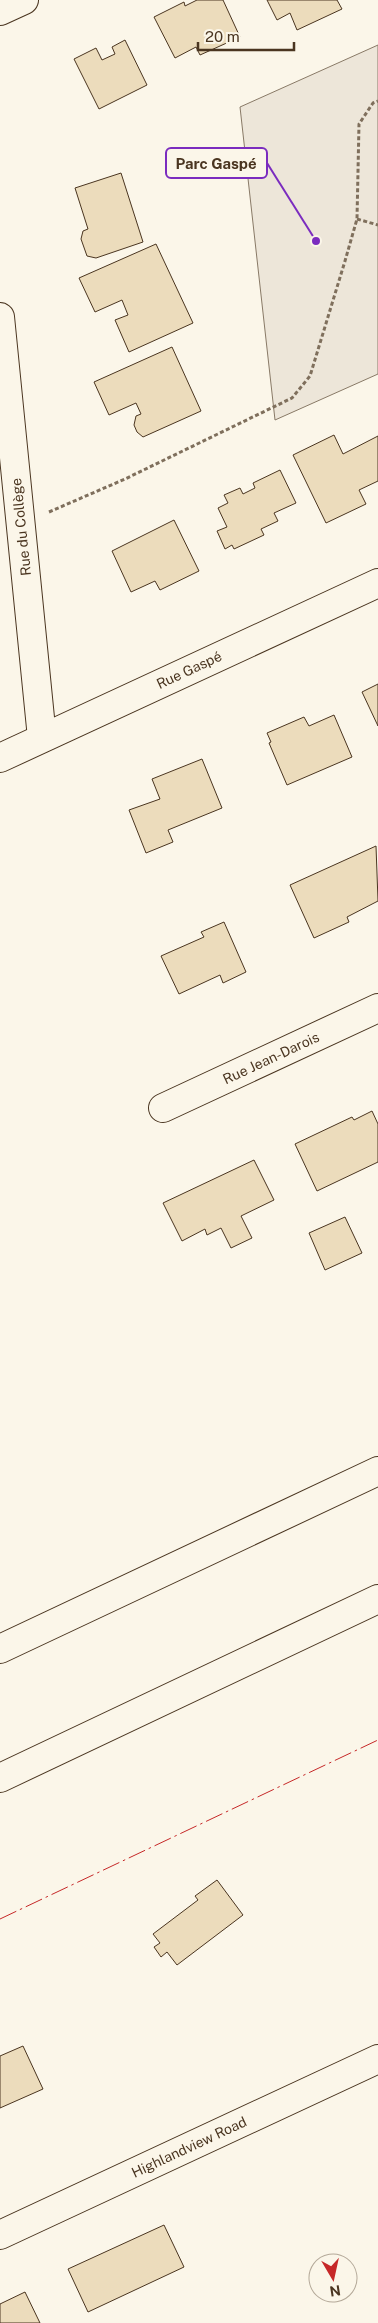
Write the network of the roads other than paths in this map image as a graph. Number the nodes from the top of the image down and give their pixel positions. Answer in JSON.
{"nodes":[{"id":1,"x":24,"y":0,"type":"edge"},
{"id":2,"x":0,"y":11,"type":"edge"},
{"id":3,"x":0,"y":317,"type":"edge"},
{"id":4,"x":378,"y":583,"type":"edge"},
{"id":5,"x":42,"y":738,"type":"junction"},
{"id":6,"x":0,"y":758,"type":"edge"},
{"id":7,"x":378,"y":1008,"type":"edge"},
{"id":8,"x":163,"y":1108,"type":"dead end"},
{"id":9,"x":378,"y":1471,"type":"edge"},
{"id":10,"x":378,"y":1599,"type":"edge"},
{"id":11,"x":0,"y":1649,"type":"edge"},
{"id":12,"x":0,"y":1778,"type":"edge"},
{"id":13,"x":378,"y":2059,"type":"edge"},
{"id":14,"x":0,"y":2235,"type":"edge"}],
"edges":[{"from":1,"to":2,"type":"main road"},
{"from":3,"to":5,"type":"main road","name":"Rue du Collège"},
{"from":4,"to":5,"type":"main road","name":"Rue Gaspé"},
{"from":5,"to":6,"type":"main road","name":"Rue Gaspé"},
{"from":7,"to":8,"type":"main road","name":"Rue Jean-Darois"},
{"from":9,"to":11,"type":"main road"},
{"from":10,"to":12,"type":"main road"},
{"from":13,"to":14,"type":"main road","name":"Highlandview Road"}]}
